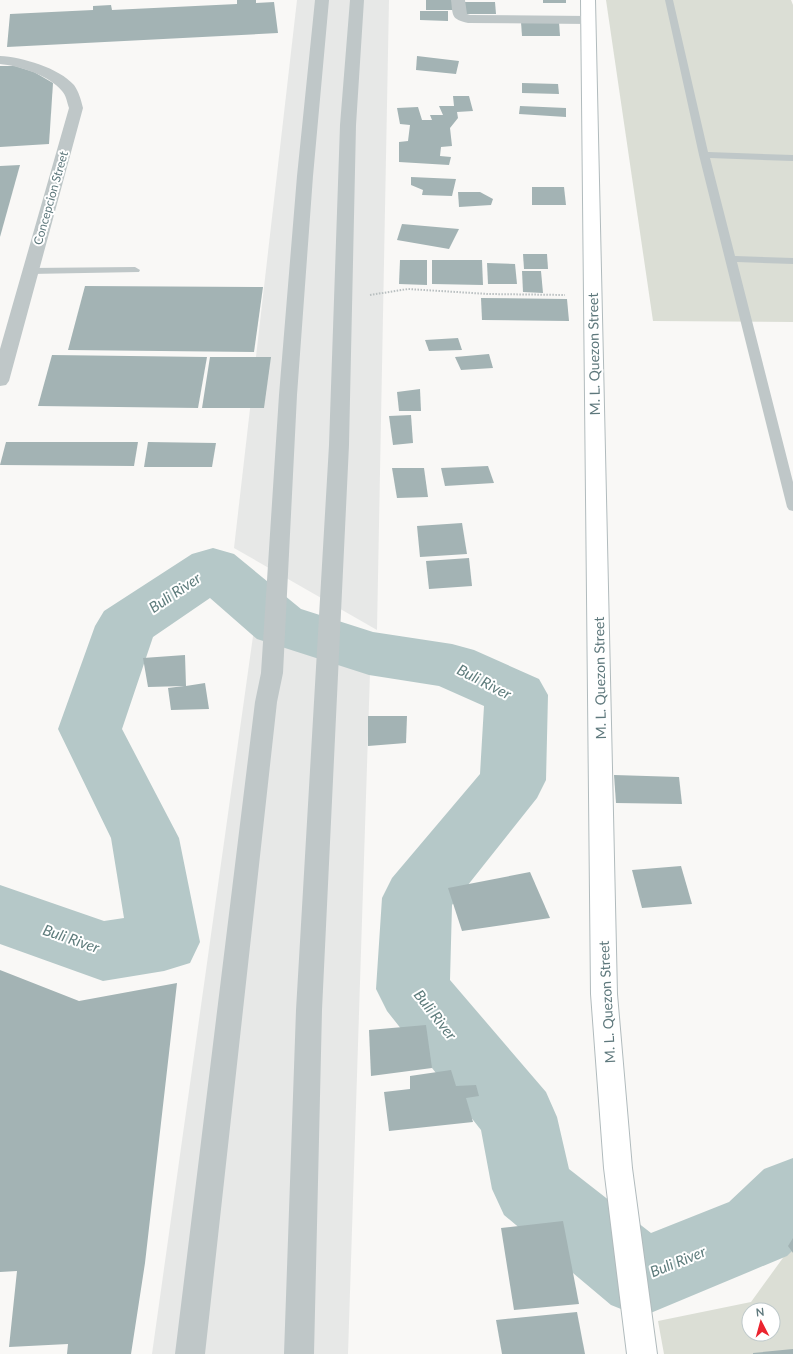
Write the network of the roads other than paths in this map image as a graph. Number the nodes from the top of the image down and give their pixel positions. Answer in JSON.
{"nodes":[{"id":1,"x":322,"y":0,"type":"edge"},
{"id":2,"x":358,"y":0,"type":"edge"},
{"id":3,"x":458,"y":0,"type":"edge"},
{"id":4,"x":669,"y":0,"type":"edge"},
{"id":5,"x":588,"y":10,"type":"edge"},
{"id":6,"x":0,"y":60,"type":"edge"},
{"id":7,"x":704,"y":156,"type":"junction"},
{"id":8,"x":793,"y":158,"type":"edge"},
{"id":9,"x":730,"y":259,"type":"junction"},
{"id":10,"x":793,"y":261,"type":"edge"},
{"id":11,"x":134,"y":270,"type":"dead end"},
{"id":12,"x":30,"y":271,"type":"junction"},
{"id":13,"x":0,"y":381,"type":"edge"},
{"id":14,"x":793,"y":506,"type":"edge"},
{"id":15,"x":190,"y":1354,"type":"edge"},
{"id":16,"x":299,"y":1354,"type":"edge"},
{"id":17,"x":642,"y":1354,"type":"edge"}],
"edges":[{"from":1,"to":15,"type":"street"},
{"from":2,"to":16,"type":"street"},
{"from":3,"to":5,"type":"street"},
{"from":4,"to":7,"type":"lane"},
{"from":5,"to":17,"type":"main road","name":"M. L. Quezon Street"},
{"from":6,"to":12,"type":"street","name":"Concepcion Street"},
{"from":7,"to":8,"type":"lane"},
{"from":7,"to":9,"type":"lane"},
{"from":9,"to":10,"type":"lane"},
{"from":9,"to":14,"type":"lane"},
{"from":11,"to":12,"type":"lane"},
{"from":12,"to":13,"type":"street","name":"Concepcion Street"}]}
